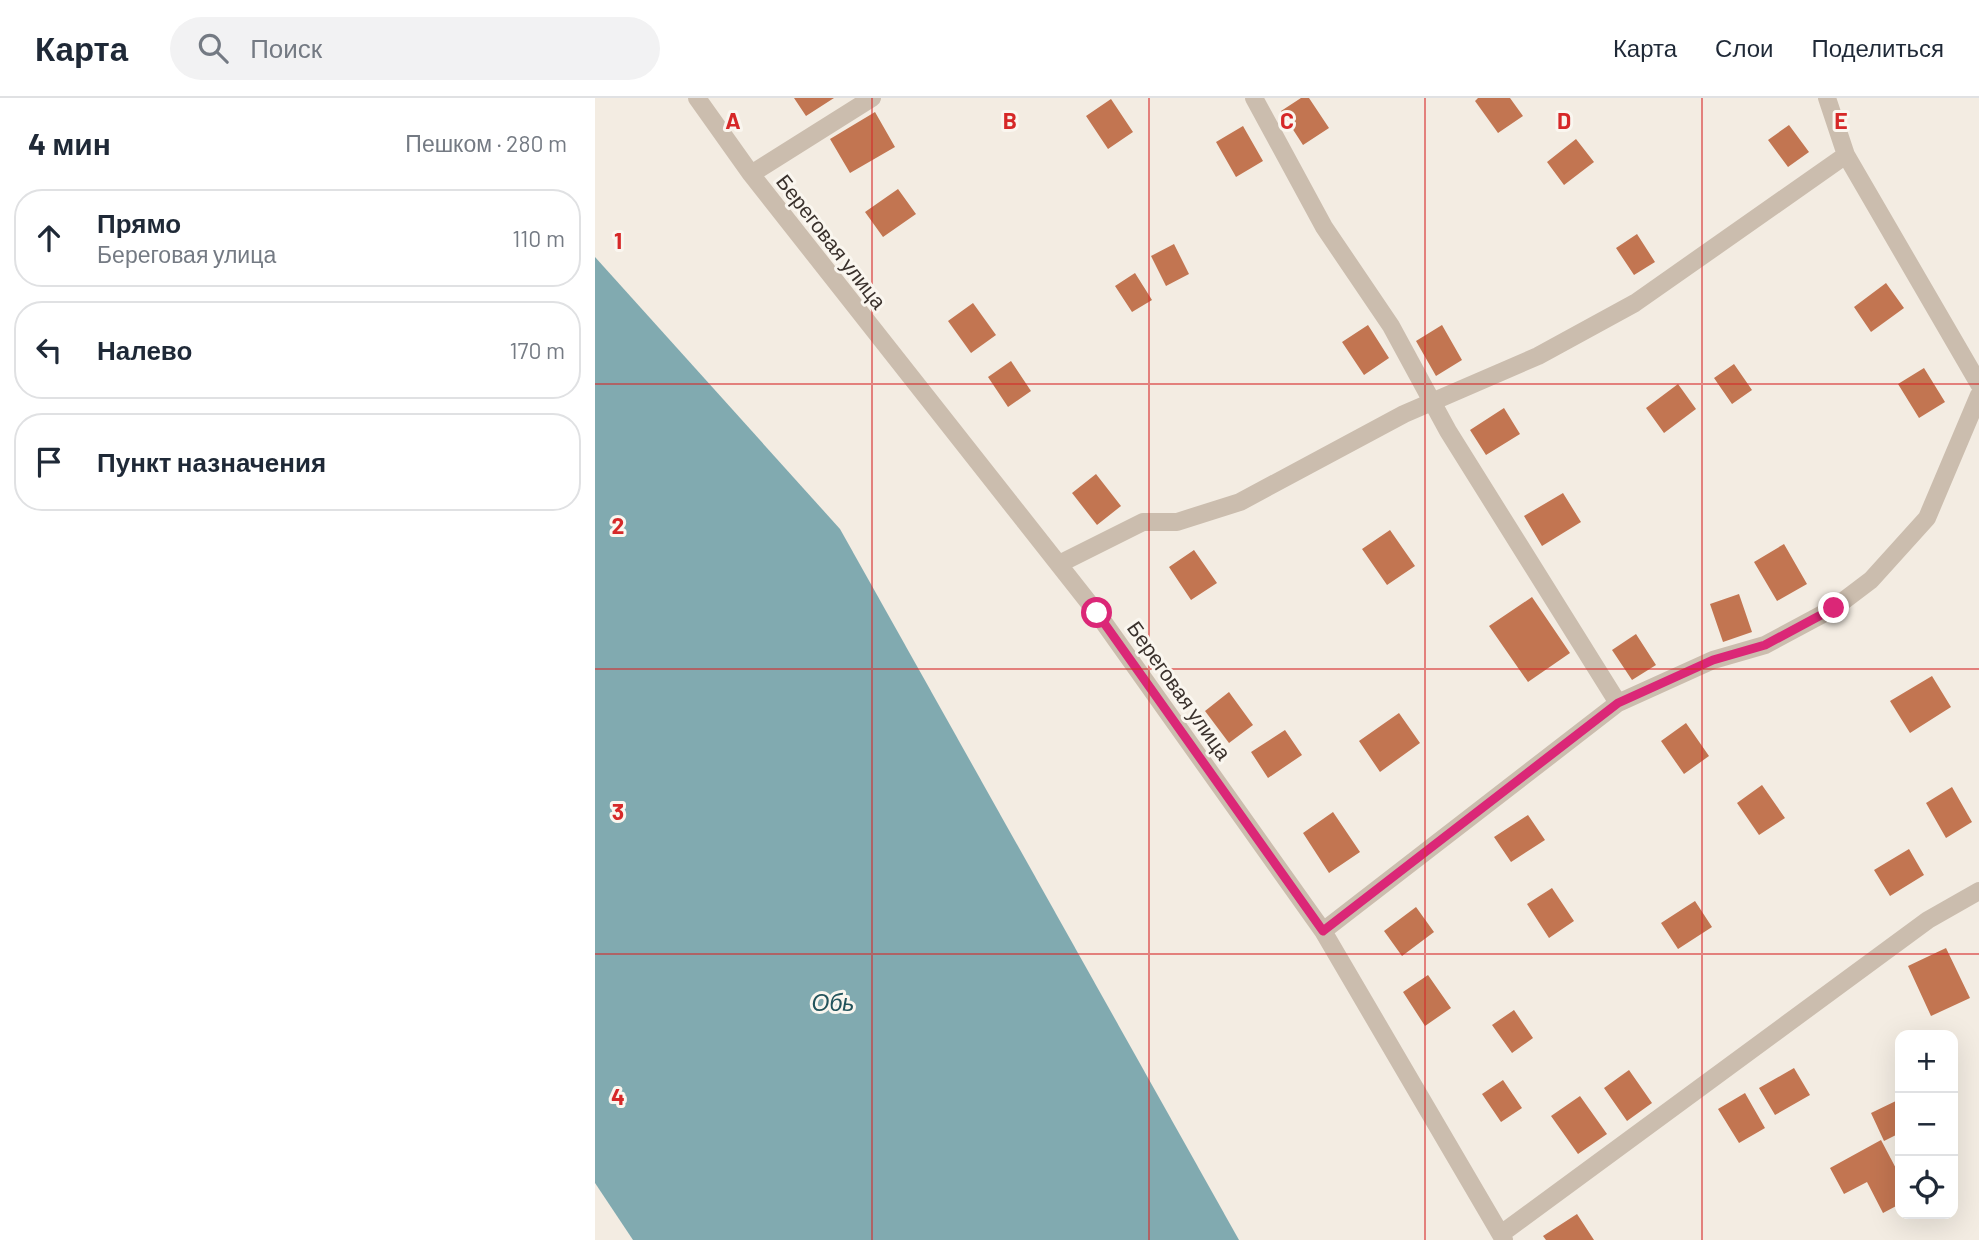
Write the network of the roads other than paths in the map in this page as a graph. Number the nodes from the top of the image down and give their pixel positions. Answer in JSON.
{"nodes":[{"id":1,"x":697,"y":98,"type":"edge"},
{"id":2,"x":872,"y":98,"type":"edge"},
{"id":3,"x":1254,"y":98,"type":"edge"},
{"id":4,"x":1827,"y":98,"type":"edge"},
{"id":5,"x":1846,"y":155,"type":"junction"},
{"id":6,"x":751,"y":174,"type":"junction"},
{"id":7,"x":1979,"y":384,"type":"edge"},
{"id":8,"x":1979,"y":395,"type":"edge"},
{"id":9,"x":1432,"y":401,"type":"junction"},
{"id":10,"x":1059,"y":564,"type":"junction"},
{"id":11,"x":1618,"y":703,"type":"junction"},
{"id":12,"x":1979,"y":891,"type":"edge"},
{"id":13,"x":1323,"y":931,"type":"junction"},
{"id":14,"x":1503,"y":1237,"type":"edge"}],
"edges":[{"from":1,"to":6,"type":"street","name":"Береговая улица"},
{"from":2,"to":6,"type":"street"},
{"from":3,"to":9,"type":"street"},
{"from":4,"to":5,"type":"street"},
{"from":5,"to":7,"type":"street"},
{"from":5,"to":9,"type":"street"},
{"from":6,"to":10,"type":"street","name":"Береговая улица"},
{"from":8,"to":11,"type":"street"},
{"from":9,"to":10,"type":"street"},
{"from":9,"to":11,"type":"street"},
{"from":10,"to":13,"type":"street","name":"Береговая улица"},
{"from":11,"to":13,"type":"street"},
{"from":12,"to":14,"type":"street"},
{"from":13,"to":14,"type":"street","name":"Береговая улица"}]}
